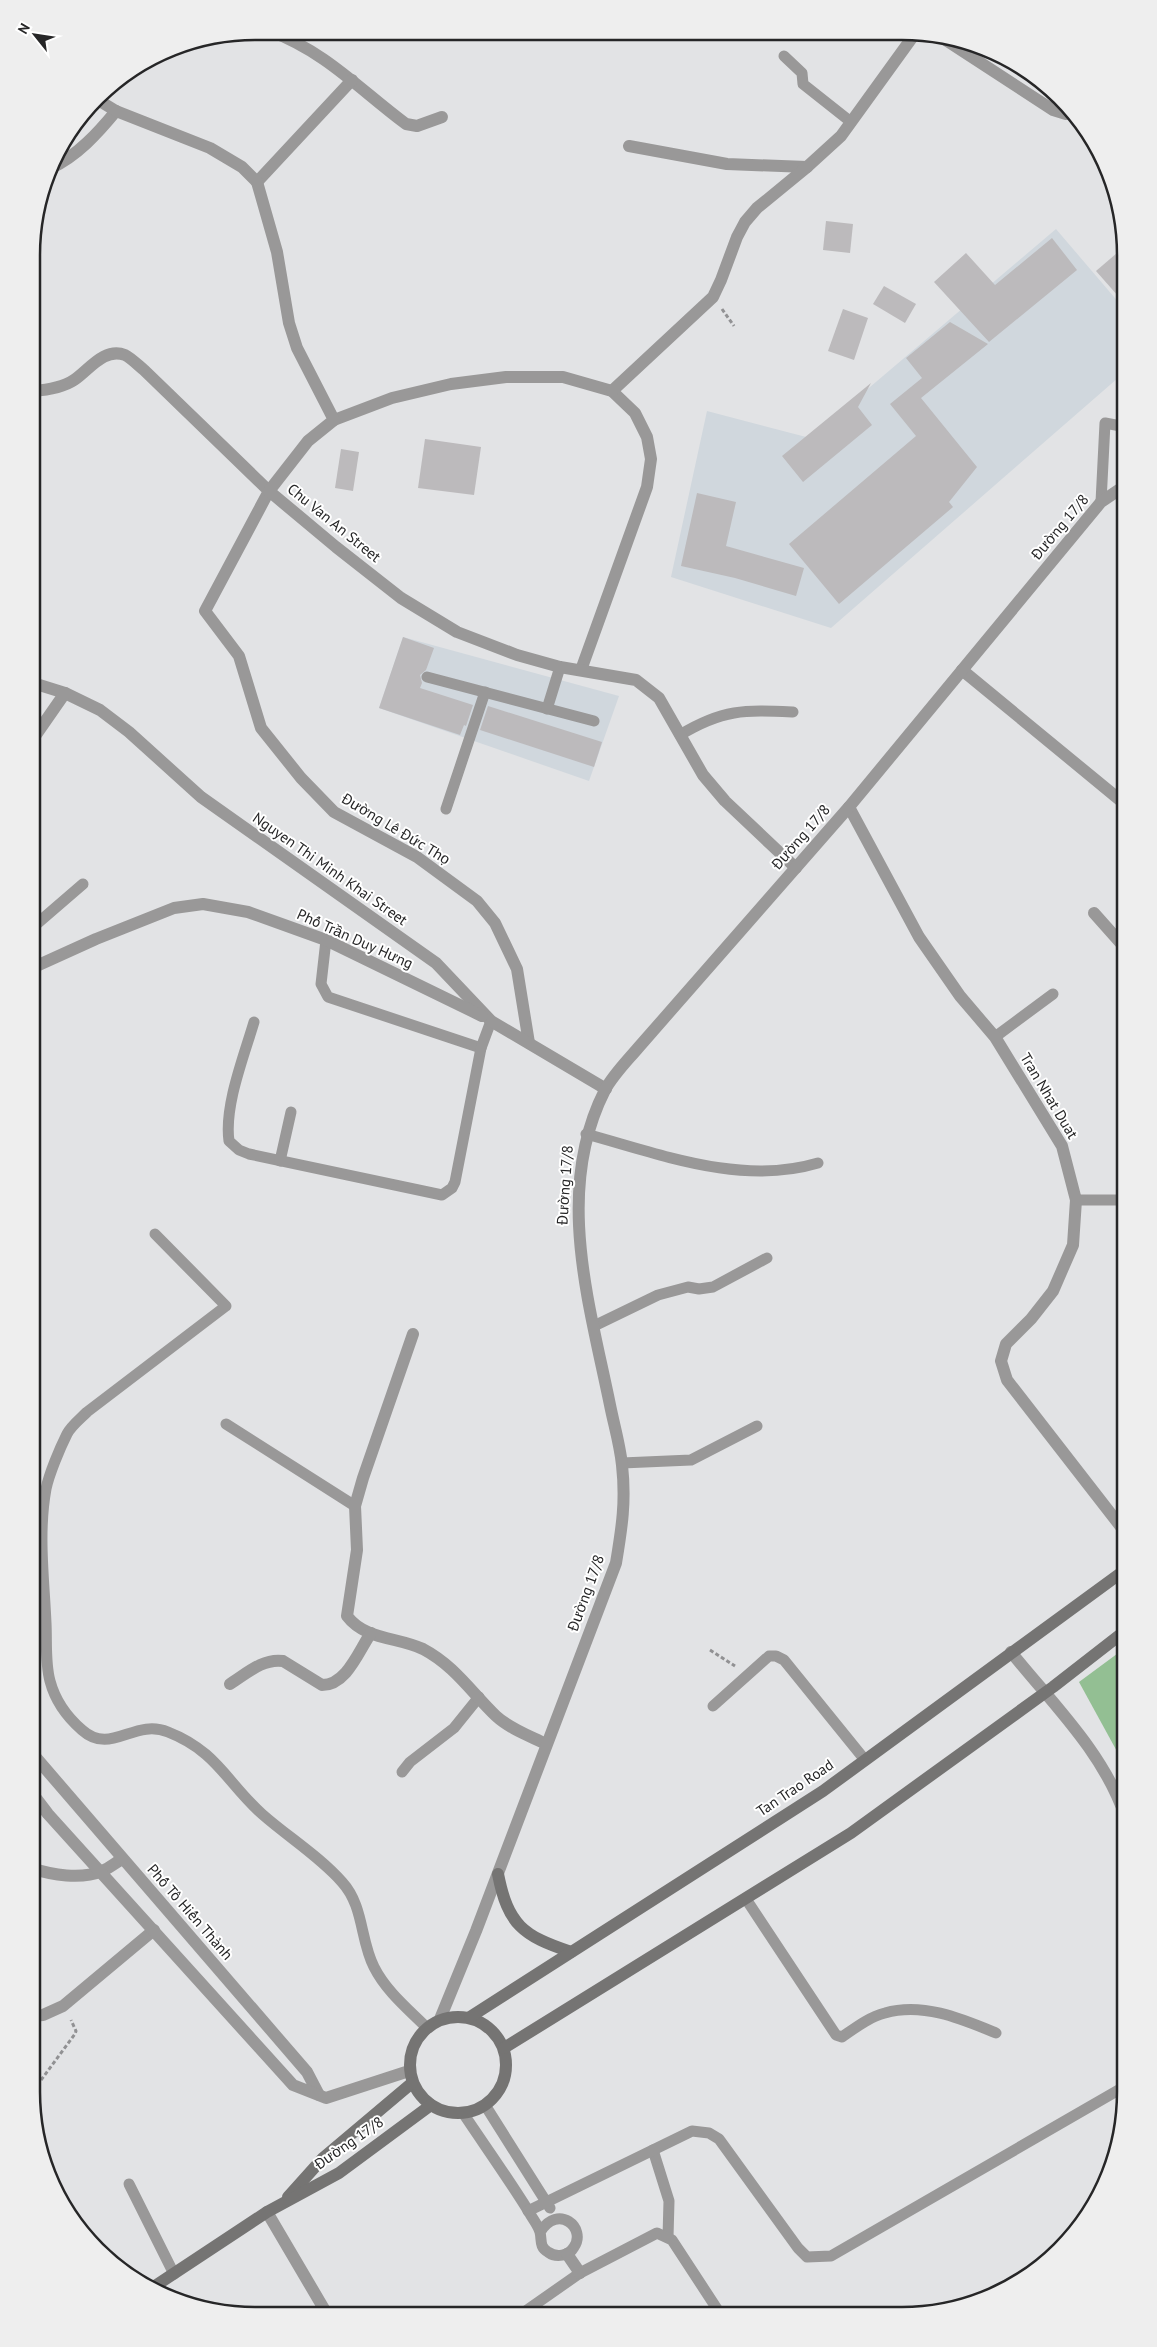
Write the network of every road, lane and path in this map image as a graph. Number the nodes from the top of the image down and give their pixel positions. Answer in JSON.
{"nodes":[{"id":1,"x":291,"y":40,"type":"edge"},
{"id":2,"x":910,"y":40,"type":"edge"},
{"id":3,"x":954,"y":46,"type":"edge"},
{"id":4,"x":784,"y":56,"type":"dead end"},
{"id":5,"x":352,"y":80,"type":"junction"},
{"id":6,"x":103,"y":103,"type":"edge"},
{"id":7,"x":116,"y":111,"type":"junction"},
{"id":8,"x":1064,"y":113,"type":"edge"},
{"id":9,"x":442,"y":117,"type":"dead end"},
{"id":10,"x":851,"y":122,"type":"junction"},
{"id":11,"x":629,"y":146,"type":"dead end"},
{"id":12,"x":61,"y":161,"type":"edge"},
{"id":13,"x":807,"y":167,"type":"junction"},
{"id":14,"x":257,"y":182,"type":"junction"},
{"id":15,"x":40,"y":390,"type":"edge"},
{"id":16,"x":612,"y":391,"type":"junction"},
{"id":17,"x":334,"y":420,"type":"junction"},
{"id":18,"x":1117,"y":425,"type":"edge"},
{"id":19,"x":269,"y":491,"type":"junction"},
{"id":20,"x":1117,"y":491,"type":"edge"},
{"id":21,"x":1101,"y":502,"type":"junction"},
{"id":22,"x":560,"y":667,"type":"junction"},
{"id":23,"x":581,"y":670,"type":"junction"},
{"id":24,"x":962,"y":670,"type":"junction"},
{"id":25,"x":427,"y":677,"type":"dead end"},
{"id":26,"x":40,"y":685,"type":"edge"},
{"id":27,"x":485,"y":692,"type":"junction"},
{"id":28,"x":65,"y":693,"type":"junction"},
{"id":29,"x":547,"y":709,"type":"junction"},
{"id":30,"x":793,"y":712,"type":"dead end"},
{"id":31,"x":594,"y":722,"type":"dead end"},
{"id":32,"x":40,"y":728,"type":"edge"},
{"id":33,"x":680,"y":735,"type":"junction"},
{"id":34,"x":1117,"y":798,"type":"edge"},
{"id":35,"x":849,"y":807,"type":"junction"},
{"id":36,"x":446,"y":809,"type":"dead end"},
{"id":37,"x":796,"y":868,"type":"junction"},
{"id":38,"x":83,"y":884,"type":"dead end"},
{"id":39,"x":1094,"y":913,"type":"dead end"},
{"id":40,"x":40,"y":921,"type":"edge"},
{"id":41,"x":326,"y":940,"type":"junction"},
{"id":42,"x":1117,"y":940,"type":"edge"},
{"id":43,"x":40,"y":964,"type":"edge"},
{"id":44,"x":1053,"y":994,"type":"dead end"},
{"id":45,"x":492,"y":1021,"type":"junction"},
{"id":46,"x":254,"y":1022,"type":"dead end"},
{"id":47,"x":995,"y":1036,"type":"junction"},
{"id":48,"x":529,"y":1043,"type":"junction"},
{"id":49,"x":481,"y":1048,"type":"junction"},
{"id":50,"x":606,"y":1088,"type":"junction"},
{"id":51,"x":291,"y":1112,"type":"dead end"},
{"id":52,"x":586,"y":1134,"type":"junction"},
{"id":53,"x":280,"y":1161,"type":"junction"},
{"id":54,"x":818,"y":1163,"type":"dead end"},
{"id":55,"x":1076,"y":1200,"type":"junction"},
{"id":56,"x":1117,"y":1200,"type":"edge"},
{"id":57,"x":155,"y":1234,"type":"dead end"},
{"id":58,"x":767,"y":1258,"type":"dead end"},
{"id":59,"x":594,"y":1326,"type":"junction"},
{"id":60,"x":413,"y":1334,"type":"dead end"},
{"id":61,"x":226,"y":1424,"type":"dead end"},
{"id":62,"x":757,"y":1426,"type":"dead end"},
{"id":63,"x":622,"y":1464,"type":"junction"},
{"id":64,"x":355,"y":1506,"type":"junction"},
{"id":65,"x":1117,"y":1522,"type":"edge"},
{"id":66,"x":1117,"y":1576,"type":"edge"},
{"id":67,"x":371,"y":1633,"type":"junction"},
{"id":68,"x":1117,"y":1637,"type":"edge"},
{"id":69,"x":710,"y":1650,"type":"dead end"},
{"id":70,"x":1011,"y":1652,"type":"junction"},
{"id":71,"x":748,"y":1674,"type":"junction"},
{"id":72,"x":230,"y":1684,"type":"dead end"},
{"id":73,"x":1044,"y":1693,"type":"junction"},
{"id":74,"x":479,"y":1698,"type":"junction"},
{"id":75,"x":713,"y":1706,"type":"dead end"},
{"id":76,"x":546,"y":1744,"type":"junction"},
{"id":77,"x":865,"y":1760,"type":"junction"},
{"id":78,"x":40,"y":1762,"type":"edge"},
{"id":79,"x":402,"y":1772,"type":"dead end"},
{"id":80,"x":1117,"y":1794,"type":"edge"},
{"id":81,"x":40,"y":1803,"type":"edge"},
{"id":82,"x":122,"y":1859,"type":"junction"},
{"id":83,"x":40,"y":1871,"type":"edge"},
{"id":84,"x":100,"y":1872,"type":"junction"},
{"id":85,"x":498,"y":1874,"type":"junction"},
{"id":86,"x":746,"y":1899,"type":"junction"},
{"id":87,"x":154,"y":1930,"type":"junction"},
{"id":88,"x":571,"y":1952,"type":"junction"},
{"id":89,"x":63,"y":2006,"type":"junction"},
{"id":90,"x":40,"y":2015,"type":"edge"},
{"id":91,"x":470,"y":2017,"type":"junction"},
{"id":92,"x":440,"y":2019,"type":"junction"},
{"id":93,"x":426,"y":2027,"type":"junction"},
{"id":94,"x":996,"y":2033,"type":"dead end"},
{"id":95,"x":504,"y":2048,"type":"junction"},
{"id":96,"x":411,"y":2077,"type":"junction"},
{"id":97,"x":41,"y":2080,"type":"dead end"},
{"id":98,"x":1117,"y":2091,"type":"edge"},
{"id":99,"x":319,"y":2095,"type":"junction"},
{"id":100,"x":431,"y":2105,"type":"junction"},
{"id":101,"x":485,"y":2105,"type":"junction"},
{"id":102,"x":463,"y":2114,"type":"junction"},
{"id":103,"x":653,"y":2150,"type":"junction"},
{"id":104,"x":129,"y":2184,"type":"dead end"},
{"id":105,"x":547,"y":2202,"type":"junction"},
{"id":106,"x":283,"y":2203,"type":"junction"},
{"id":107,"x":528,"y":2211,"type":"junction"},
{"id":108,"x":266,"y":2212,"type":"junction"},
{"id":109,"x":555,"y":2218,"type":"junction"},
{"id":110,"x":540,"y":2232,"type":"junction"},
{"id":111,"x":668,"y":2237,"type":"junction"},
{"id":112,"x":567,"y":2254,"type":"junction"},
{"id":113,"x":580,"y":2273,"type":"junction"},
{"id":114,"x":174,"y":2274,"type":"junction"},
{"id":115,"x":158,"y":2284,"type":"edge"},
{"id":116,"x":322,"y":2307,"type":"edge"},
{"id":117,"x":531,"y":2307,"type":"edge"},
{"id":118,"x":716,"y":2307,"type":"edge"}],
"edges":[{"from":1,"to":5,"type":"street"},
{"from":2,"to":10,"type":"street"},
{"from":3,"to":8,"type":"street"},
{"from":4,"to":10,"type":"lane"},
{"from":5,"to":9,"type":"street"},
{"from":5,"to":14,"type":"street"},
{"from":6,"to":7,"type":"street"},
{"from":7,"to":12,"type":"street"},
{"from":7,"to":14,"type":"street"},
{"from":10,"to":13,"type":"street"},
{"from":11,"to":13,"type":"street"},
{"from":13,"to":16,"type":"street"},
{"from":14,"to":17,"type":"street"},
{"from":15,"to":19,"type":"street"},
{"from":16,"to":17,"type":"street"},
{"from":16,"to":23,"type":"street"},
{"from":17,"to":19,"type":"street","name":"Chu Van An Street"},
{"from":18,"to":21,"type":"lane"},
{"from":19,"to":22,"type":"street","name":"Chu Van An Street"},
{"from":19,"to":48,"type":"street","name":"Đường Lê Đức Thọ"},
{"from":20,"to":21,"type":"street","name":"Đường 17/8"},
{"from":21,"to":24,"type":"street","name":"Đường 17/8"},
{"from":22,"to":23,"type":"street","name":"Chu Van An Street"},
{"from":22,"to":29,"type":"lane"},
{"from":23,"to":33,"type":"street","name":"Chu Van An Street"},
{"from":24,"to":34,"type":"street"},
{"from":24,"to":35,"type":"street","name":"Đường 17/8"},
{"from":25,"to":27,"type":"lane"},
{"from":26,"to":28,"type":"street","name":"Nguyen Thi Minh Khai Street"},
{"from":27,"to":29,"type":"lane"},
{"from":27,"to":36,"type":"lane"},
{"from":28,"to":32,"type":"street"},
{"from":28,"to":45,"type":"street","name":"Nguyen Thi Minh Khai Street"},
{"from":29,"to":31,"type":"lane"},
{"from":30,"to":33,"type":"lane"},
{"from":33,"to":37,"type":"street","name":"Chu Van An Street"},
{"from":35,"to":37,"type":"street","name":"Đường 17/8"},
{"from":35,"to":47,"type":"street","name":"Tran Nhat Duat"},
{"from":37,"to":50,"type":"street","name":"Đường 17/8"},
{"from":38,"to":40,"type":"lane"},
{"from":39,"to":42,"type":"street"},
{"from":41,"to":43,"type":"street","name":"Phố Trần Duy Hưng"},
{"from":41,"to":45,"type":"street","name":"Phố Trần Duy Hưng"},
{"from":41,"to":49,"type":"lane"},
{"from":44,"to":47,"type":"lane"},
{"from":45,"to":48,"type":"street","name":"Nguyen Thi Minh Khai Street"},
{"from":45,"to":49,"type":"lane"},
{"from":46,"to":53,"type":"lane"},
{"from":47,"to":55,"type":"street","name":"Tran Nhat Duat"},
{"from":48,"to":50,"type":"street","name":"Nguyen Thi Minh Khai Street"},
{"from":49,"to":53,"type":"lane"},
{"from":50,"to":52,"type":"street","name":"Đường 17/8"},
{"from":51,"to":53,"type":"lane"},
{"from":52,"to":54,"type":"lane"},
{"from":52,"to":59,"type":"street","name":"Đường 17/8"},
{"from":55,"to":56,"type":"lane"},
{"from":55,"to":65,"type":"street","name":"Tran Nhat Duat"},
{"from":57,"to":93,"type":"lane"},
{"from":58,"to":59,"type":"lane"},
{"from":59,"to":63,"type":"street","name":"Đường 17/8"},
{"from":60,"to":64,"type":"street"},
{"from":61,"to":64,"type":"lane"},
{"from":62,"to":63,"type":"lane"},
{"from":63,"to":76,"type":"street","name":"Đường 17/8"},
{"from":64,"to":67,"type":"street"},
{"from":66,"to":70,"type":"main road","name":"Tan Trao Road"},
{"from":67,"to":72,"type":"street"},
{"from":67,"to":74,"type":"street"},
{"from":68,"to":73,"type":"main road"},
{"from":69,"to":71,"type":"path"},
{"from":70,"to":73,"type":"street"},
{"from":70,"to":77,"type":"main road","name":"Tan Trao Road"},
{"from":71,"to":75,"type":"lane"},
{"from":71,"to":77,"type":"lane"},
{"from":73,"to":80,"type":"street"},
{"from":73,"to":86,"type":"main road"},
{"from":74,"to":76,"type":"street"},
{"from":74,"to":79,"type":"lane"},
{"from":76,"to":85,"type":"street","name":"Đường 17/8"},
{"from":77,"to":88,"type":"main road","name":"Tan Trao Road"},
{"from":78,"to":82,"type":"street","name":"Phố Tô Hiến Thành"},
{"from":81,"to":84,"type":"street"},
{"from":82,"to":84,"type":"street"},
{"from":82,"to":99,"type":"street","name":"Phố Tô Hiến Thành"},
{"from":83,"to":84,"type":"street"},
{"from":84,"to":87,"type":"street"},
{"from":85,"to":88,"type":"main road"},
{"from":85,"to":92,"type":"street","name":"Đường 17/8"},
{"from":86,"to":94,"type":"lane"},
{"from":86,"to":95,"type":"main road"},
{"from":87,"to":89,"type":"street"},
{"from":87,"to":99,"type":"street"},
{"from":88,"to":91,"type":"main road","name":"Tan Trao Road"},
{"from":89,"to":90,"type":"street"},
{"from":89,"to":97,"type":"path"},
{"from":91,"to":92,"type":"main road"},
{"from":91,"to":95,"type":"main road"},
{"from":92,"to":93,"type":"main road"},
{"from":93,"to":96,"type":"main road"},
{"from":95,"to":101,"type":"main road"},
{"from":96,"to":99,"type":"street"},
{"from":96,"to":100,"type":"main road"},
{"from":96,"to":106,"type":"main road","name":"Đường 17/8"},
{"from":98,"to":103,"type":"lane"},
{"from":100,"to":102,"type":"main road"},
{"from":100,"to":106,"type":"main road","name":"Đường 17/8"},
{"from":101,"to":102,"type":"main road"},
{"from":101,"to":105,"type":"lane"},
{"from":102,"to":107,"type":"lane"},
{"from":103,"to":105,"type":"lane"},
{"from":103,"to":111,"type":"lane"},
{"from":104,"to":114,"type":"lane"},
{"from":105,"to":107,"type":"lane"},
{"from":105,"to":109,"type":"lane"},
{"from":106,"to":108,"type":"main road","name":"Đường 17/8"},
{"from":107,"to":110,"type":"lane"},
{"from":108,"to":114,"type":"main road","name":"Đường 17/8"},
{"from":108,"to":116,"type":"street"},
{"from":109,"to":110,"type":"lane"},
{"from":109,"to":112,"type":"lane"},
{"from":110,"to":112,"type":"lane"},
{"from":111,"to":113,"type":"lane"},
{"from":111,"to":118,"type":"lane"},
{"from":112,"to":113,"type":"street"},
{"from":113,"to":117,"type":"lane"},
{"from":114,"to":115,"type":"main road","name":"Đường 17/8"}]}
